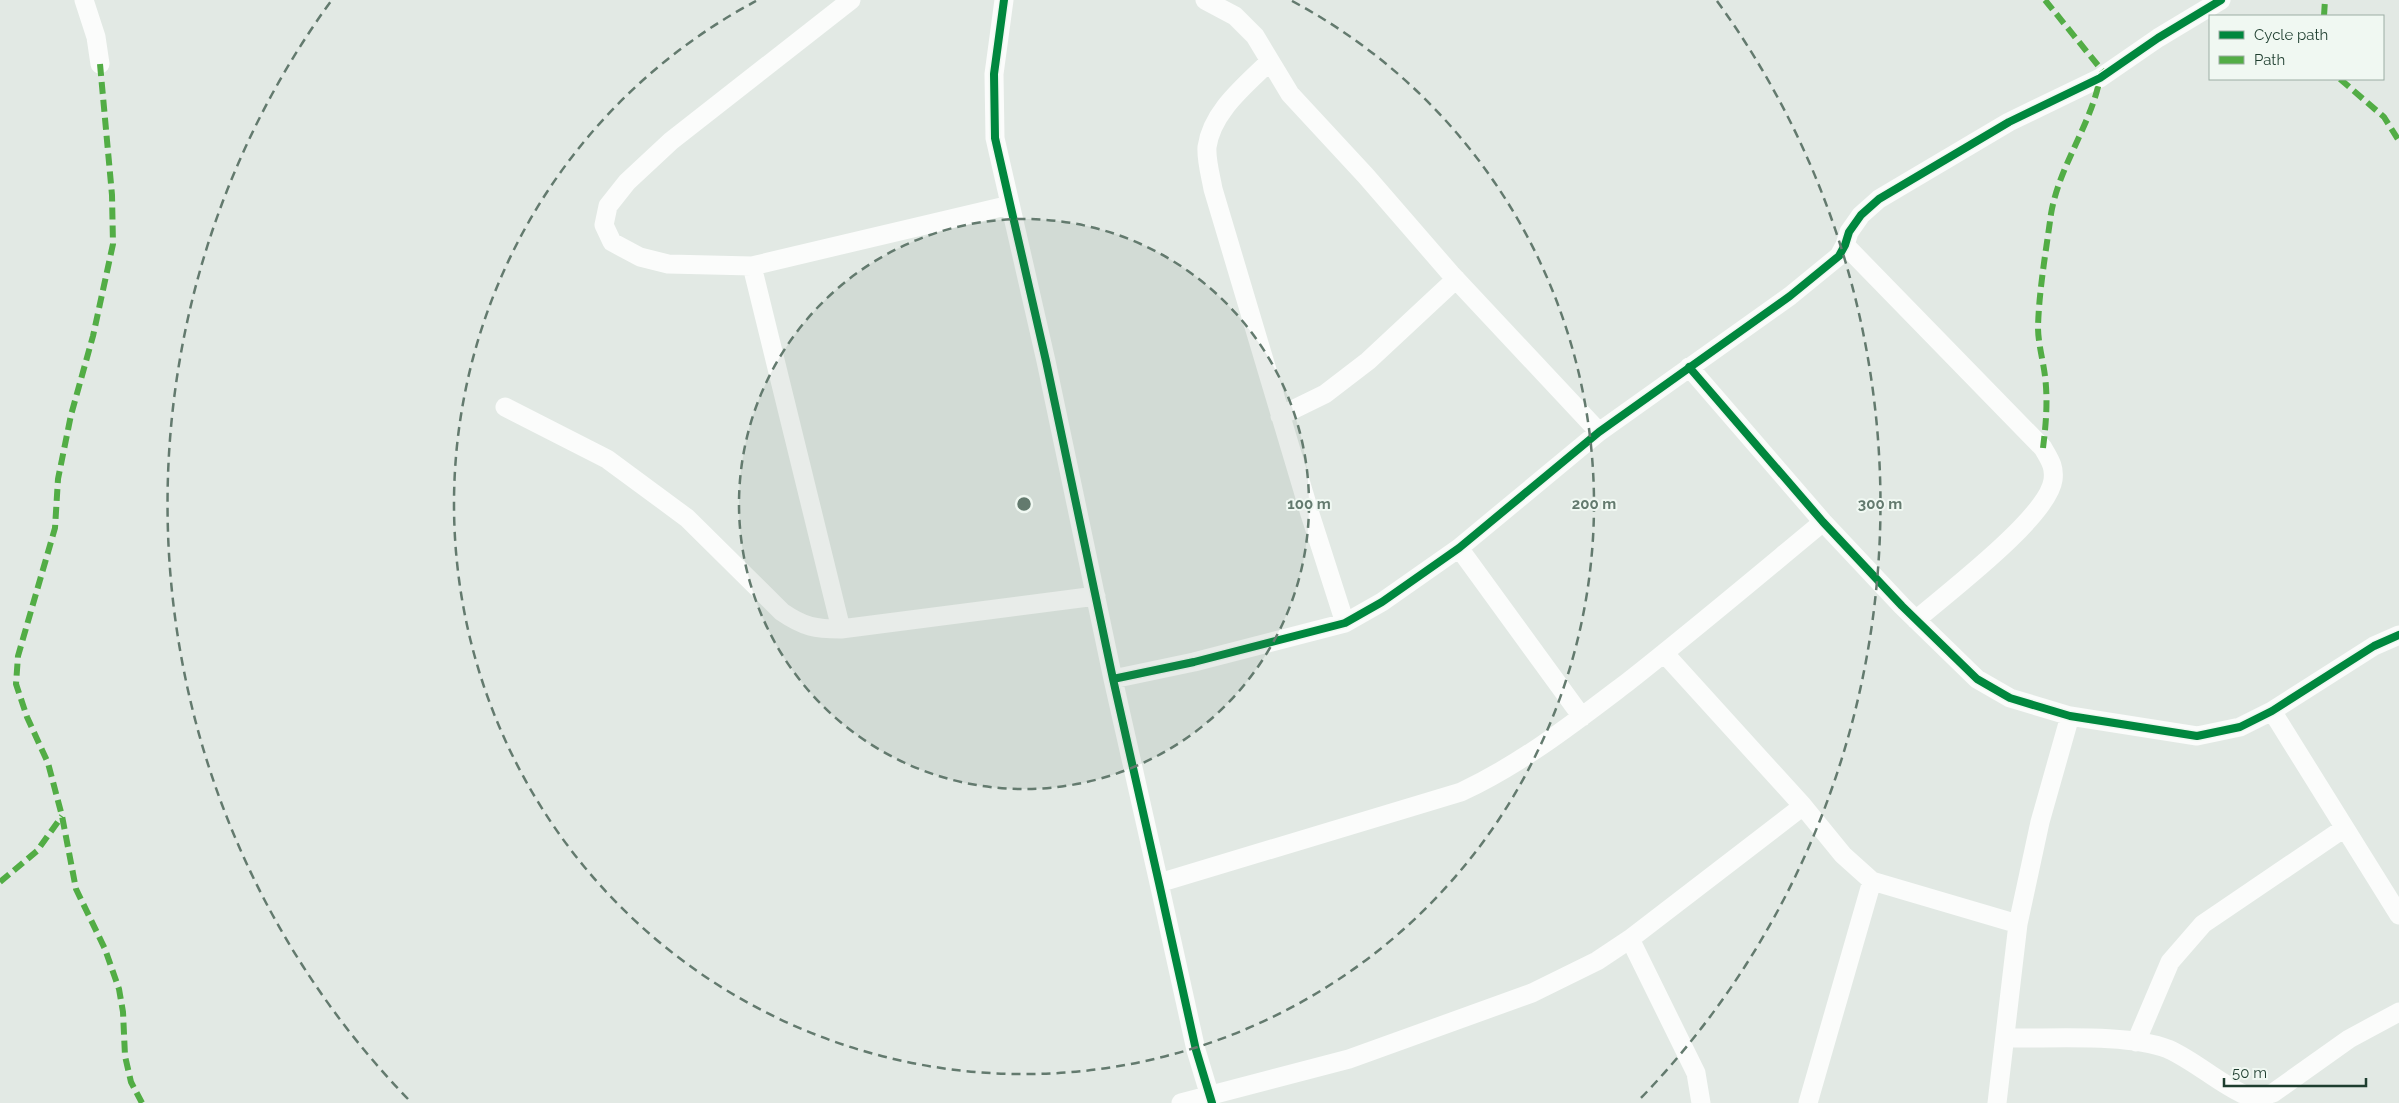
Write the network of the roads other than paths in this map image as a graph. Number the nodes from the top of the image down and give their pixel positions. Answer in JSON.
{"nodes":[{"id":1,"x":84,"y":0,"type":"edge"},
{"id":2,"x":851,"y":0,"type":"edge"},
{"id":3,"x":1004,"y":0,"type":"edge"},
{"id":4,"x":1205,"y":0,"type":"edge"},
{"id":5,"x":2221,"y":0,"type":"edge"},
{"id":6,"x":1270,"y":61,"type":"junction"},
{"id":7,"x":100,"y":64,"type":"dead end"},
{"id":8,"x":1010,"y":205,"type":"junction"},
{"id":9,"x":1845,"y":245,"type":"junction"},
{"id":10,"x":752,"y":266,"type":"junction"},
{"id":11,"x":1456,"y":279,"type":"junction"},
{"id":12,"x":1689,"y":367,"type":"junction"},
{"id":13,"x":504,"y":407,"type":"dead end"},
{"id":14,"x":1280,"y":416,"type":"junction"},
{"id":15,"x":1599,"y":432,"type":"junction"},
{"id":16,"x":1823,"y":522,"type":"junction"},
{"id":17,"x":1459,"y":548,"type":"junction"},
{"id":18,"x":1096,"y":596,"type":"junction"},
{"id":19,"x":1916,"y":620,"type":"junction"},
{"id":20,"x":1345,"y":623,"type":"junction"},
{"id":21,"x":841,"y":630,"type":"junction"},
{"id":22,"x":2399,"y":635,"type":"edge"},
{"id":23,"x":1664,"y":653,"type":"junction"},
{"id":24,"x":1113,"y":678,"type":"junction"},
{"id":25,"x":2272,"y":711,"type":"junction"},
{"id":26,"x":2070,"y":716,"type":"junction"},
{"id":27,"x":1582,"y":717,"type":"junction"},
{"id":28,"x":1802,"y":806,"type":"junction"},
{"id":29,"x":2344,"y":829,"type":"junction"},
{"id":30,"x":1872,"y":881,"type":"junction"},
{"id":31,"x":1159,"y":883,"type":"junction"},
{"id":32,"x":2399,"y":915,"type":"edge"},
{"id":33,"x":2018,"y":924,"type":"junction"},
{"id":34,"x":1630,"y":939,"type":"junction"},
{"id":35,"x":2399,"y":1012,"type":"edge"},
{"id":36,"x":2005,"y":1038,"type":"junction"},
{"id":37,"x":2136,"y":1042,"type":"junction"},
{"id":38,"x":1211,"y":1099,"type":"edge"},
{"id":39,"x":2263,"y":1100,"type":"edge"},
{"id":40,"x":1181,"y":1103,"type":"edge"},
{"id":41,"x":1701,"y":1103,"type":"edge"},
{"id":42,"x":1808,"y":1103,"type":"edge"},
{"id":43,"x":1997,"y":1103,"type":"edge"}],
"edges":[{"from":1,"to":7,"type":"street"},
{"from":2,"to":10,"type":"street"},
{"from":3,"to":8,"type":"street"},
{"from":4,"to":6,"type":"street"},
{"from":5,"to":9,"type":"street"},
{"from":6,"to":11,"type":"street"},
{"from":6,"to":14,"type":"street"},
{"from":8,"to":10,"type":"street"},
{"from":8,"to":18,"type":"street"},
{"from":9,"to":12,"type":"street"},
{"from":9,"to":19,"type":"street"},
{"from":10,"to":21,"type":"street"},
{"from":11,"to":14,"type":"street"},
{"from":11,"to":15,"type":"street"},
{"from":12,"to":15,"type":"street"},
{"from":12,"to":16,"type":"street"},
{"from":13,"to":21,"type":"street"},
{"from":14,"to":20,"type":"street"},
{"from":15,"to":17,"type":"street"},
{"from":16,"to":19,"type":"street"},
{"from":16,"to":23,"type":"street"},
{"from":17,"to":20,"type":"street"},
{"from":17,"to":27,"type":"street"},
{"from":18,"to":21,"type":"street"},
{"from":18,"to":24,"type":"street"},
{"from":19,"to":26,"type":"street"},
{"from":20,"to":24,"type":"street"},
{"from":22,"to":25,"type":"street"},
{"from":23,"to":27,"type":"street"},
{"from":23,"to":28,"type":"street"},
{"from":24,"to":31,"type":"street"},
{"from":25,"to":26,"type":"street"},
{"from":25,"to":29,"type":"street"},
{"from":26,"to":33,"type":"street"},
{"from":27,"to":31,"type":"street"},
{"from":28,"to":30,"type":"street"},
{"from":28,"to":34,"type":"street"},
{"from":29,"to":32,"type":"street"},
{"from":29,"to":37,"type":"street"},
{"from":30,"to":33,"type":"street"},
{"from":30,"to":42,"type":"street"},
{"from":31,"to":38,"type":"street"},
{"from":33,"to":36,"type":"street"},
{"from":34,"to":38,"type":"street"},
{"from":34,"to":41,"type":"street"},
{"from":35,"to":39,"type":"street"},
{"from":36,"to":37,"type":"street"},
{"from":36,"to":43,"type":"street"},
{"from":37,"to":39,"type":"street"},
{"from":38,"to":40,"type":"street"}]}
